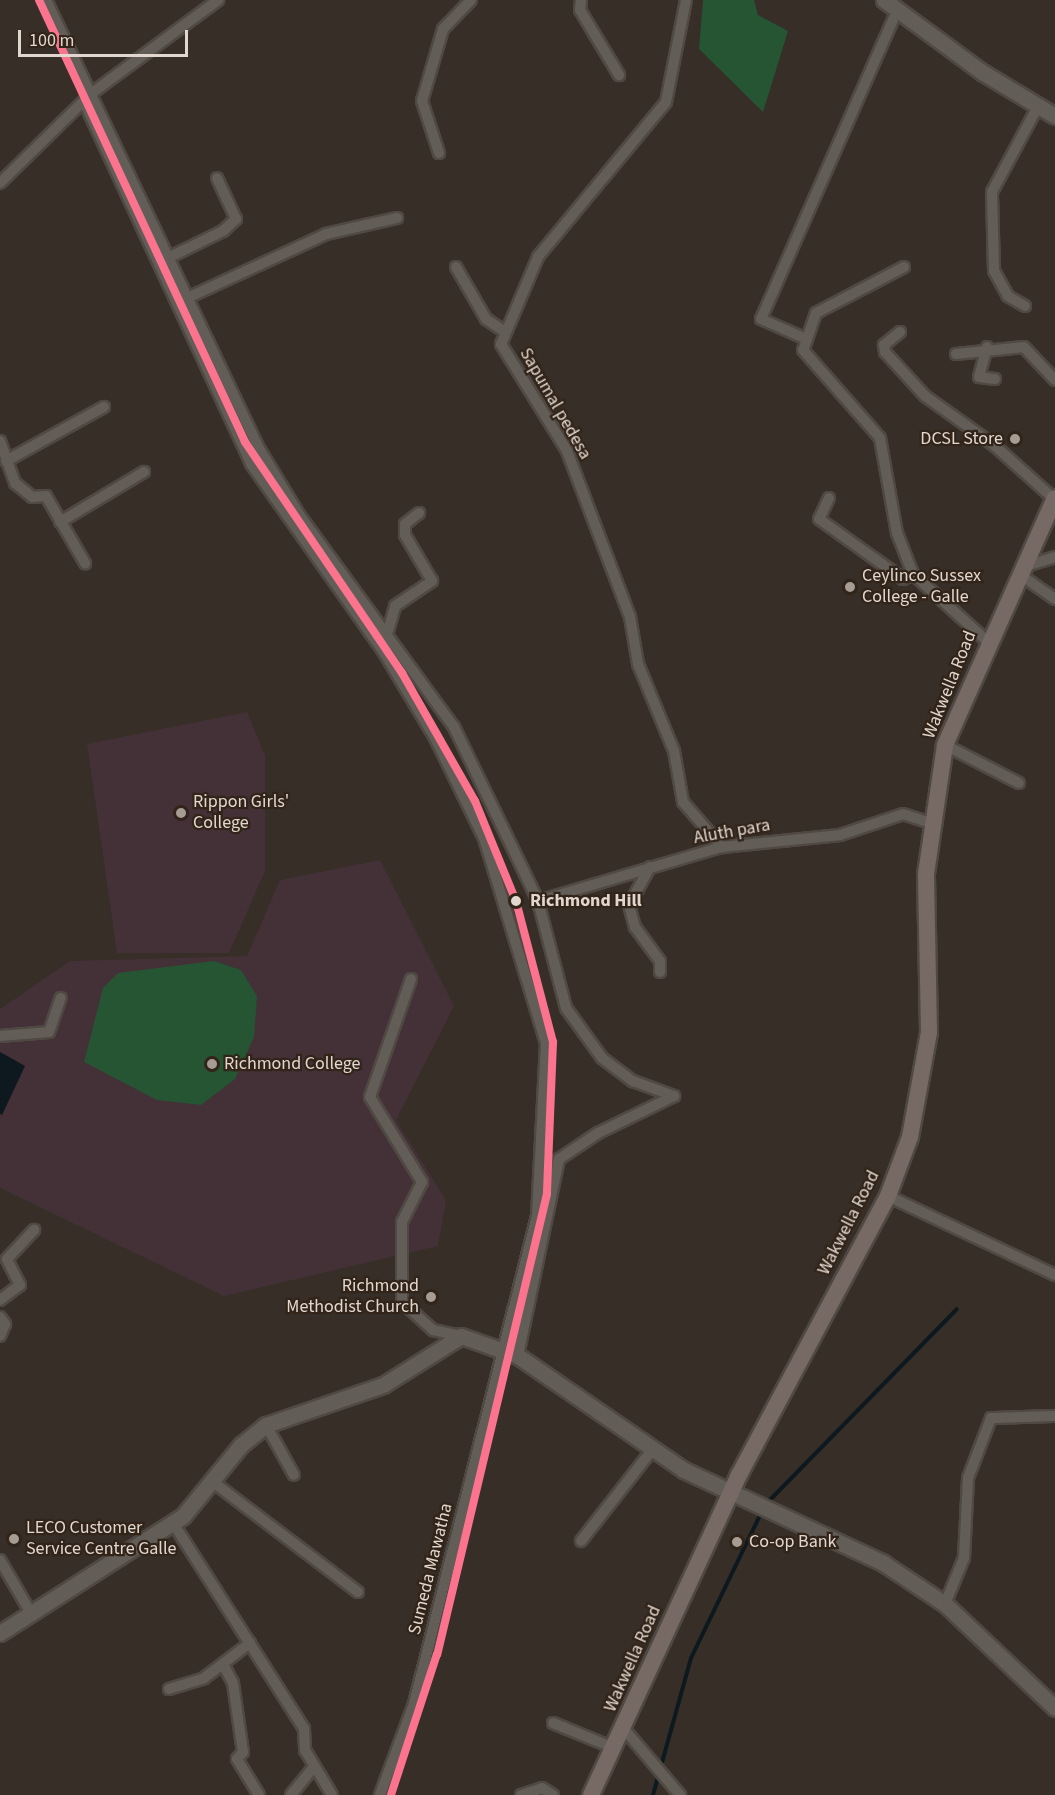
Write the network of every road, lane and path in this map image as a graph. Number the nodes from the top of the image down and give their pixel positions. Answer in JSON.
{"nodes":[{"id":1,"x":46,"y":0,"type":"edge"},
{"id":2,"x":218,"y":0,"type":"edge"},
{"id":3,"x":471,"y":0,"type":"edge"},
{"id":4,"x":581,"y":0,"type":"edge"},
{"id":5,"x":686,"y":0,"type":"edge"},
{"id":6,"x":884,"y":0,"type":"edge"},
{"id":7,"x":897,"y":10,"type":"junction"},
{"id":8,"x":620,"y":75,"type":"dead end"},
{"id":9,"x":92,"y":93,"type":"junction"},
{"id":10,"x":84,"y":102,"type":"junction"},
{"id":11,"x":1037,"y":108,"type":"junction"},
{"id":12,"x":1055,"y":116,"type":"edge"},
{"id":13,"x":439,"y":153,"type":"dead end"},
{"id":14,"x":217,"y":178,"type":"dead end"},
{"id":15,"x":0,"y":183,"type":"edge"},
{"id":16,"x":397,"y":218,"type":"dead end"},
{"id":17,"x":166,"y":259,"type":"junction"},
{"id":18,"x":456,"y":267,"type":"dead end"},
{"id":19,"x":904,"y":267,"type":"dead end"},
{"id":20,"x":184,"y":299,"type":"junction"},
{"id":21,"x":1025,"y":306,"type":"dead end"},
{"id":22,"x":504,"y":331,"type":"junction"},
{"id":23,"x":900,"y":332,"type":"dead end"},
{"id":24,"x":804,"y":338,"type":"junction"},
{"id":25,"x":987,"y":347,"type":"junction"},
{"id":26,"x":956,"y":354,"type":"dead end"},
{"id":27,"x":995,"y":379,"type":"dead end"},
{"id":28,"x":1055,"y":380,"type":"edge"},
{"id":29,"x":104,"y":407,"type":"dead end"},
{"id":30,"x":0,"y":441,"type":"edge"},
{"id":31,"x":6,"y":461,"type":"junction"},
{"id":32,"x":144,"y":472,"type":"dead end"},
{"id":33,"x":829,"y":498,"type":"dead end"},
{"id":34,"x":1055,"y":498,"type":"edge"},
{"id":35,"x":419,"y":513,"type":"dead end"},
{"id":36,"x":60,"y":522,"type":"junction"},
{"id":37,"x":1055,"y":557,"type":"edge"},
{"id":38,"x":85,"y":563,"type":"dead end"},
{"id":39,"x":1026,"y":570,"type":"junction"},
{"id":40,"x":913,"y":574,"type":"junction"},
{"id":41,"x":1055,"y":599,"type":"edge"},
{"id":42,"x":388,"y":631,"type":"junction"},
{"id":43,"x":988,"y":642,"type":"junction"},
{"id":44,"x":945,"y":745,"type":"junction"},
{"id":45,"x":1019,"y":783,"type":"dead end"},
{"id":46,"x":931,"y":823,"type":"junction"},
{"id":47,"x":722,"y":847,"type":"junction"},
{"id":48,"x":650,"y":867,"type":"junction"},
{"id":49,"x":538,"y":901,"type":"junction"},
{"id":50,"x":660,"y":972,"type":"dead end"},
{"id":51,"x":411,"y":979,"type":"dead end"},
{"id":52,"x":62,"y":998,"type":"dead end"},
{"id":53,"x":0,"y":1036,"type":"edge"},
{"id":54,"x":888,"y":1196,"type":"junction"},
{"id":55,"x":34,"y":1230,"type":"dead end"},
{"id":56,"x":1055,"y":1275,"type":"edge"},
{"id":57,"x":0,"y":1300,"type":"edge"},
{"id":58,"x":0,"y":1317,"type":"edge"},
{"id":59,"x":0,"y":1336,"type":"edge"},
{"id":60,"x":461,"y":1336,"type":"junction"},
{"id":61,"x":511,"y":1352,"type":"junction"},
{"id":62,"x":1055,"y":1416,"type":"edge"},
{"id":63,"x":266,"y":1425,"type":"junction"},
{"id":64,"x":652,"y":1450,"type":"junction"},
{"id":65,"x":294,"y":1475,"type":"dead end"},
{"id":66,"x":213,"y":1482,"type":"junction"},
{"id":67,"x":732,"y":1494,"type":"junction"},
{"id":68,"x":173,"y":1523,"type":"junction"},
{"id":69,"x":581,"y":1541,"type":"dead end"},
{"id":70,"x":0,"y":1560,"type":"edge"},
{"id":71,"x":358,"y":1592,"type":"dead end"},
{"id":72,"x":945,"y":1604,"type":"junction"},
{"id":73,"x":31,"y":1613,"type":"junction"},
{"id":74,"x":0,"y":1633,"type":"edge"},
{"id":75,"x":250,"y":1643,"type":"junction"},
{"id":76,"x":224,"y":1666,"type":"junction"},
{"id":77,"x":169,"y":1689,"type":"dead end"},
{"id":78,"x":1055,"y":1708,"type":"edge"},
{"id":79,"x":553,"y":1723,"type":"dead end"},
{"id":80,"x":624,"y":1728,"type":"junction"},
{"id":81,"x":614,"y":1748,"type":"junction"},
{"id":82,"x":314,"y":1767,"type":"junction"},
{"id":83,"x":259,"y":1795,"type":"edge"},
{"id":84,"x":291,"y":1795,"type":"edge"},
{"id":85,"x":332,"y":1795,"type":"edge"},
{"id":86,"x":380,"y":1795,"type":"edge"},
{"id":87,"x":522,"y":1795,"type":"edge"},
{"id":88,"x":553,"y":1795,"type":"edge"},
{"id":89,"x":591,"y":1795,"type":"edge"},
{"id":90,"x":680,"y":1795,"type":"edge"}],
"edges":[{"from":1,"to":9,"type":"street"},
{"from":2,"to":9,"type":"street"},
{"from":3,"to":13,"type":"street"},
{"from":4,"to":8,"type":"street"},
{"from":5,"to":22,"type":"street","name":"Sapumal pedesa"},
{"from":6,"to":7,"type":"street"},
{"from":7,"to":11,"type":"street"},
{"from":7,"to":24,"type":"street"},
{"from":9,"to":10,"type":"street"},
{"from":9,"to":17,"type":"street"},
{"from":10,"to":15,"type":"street"},
{"from":10,"to":61,"type":"street"},
{"from":11,"to":12,"type":"street"},
{"from":11,"to":21,"type":"street"},
{"from":14,"to":17,"type":"street"},
{"from":16,"to":20,"type":"street"},
{"from":17,"to":20,"type":"street"},
{"from":18,"to":22,"type":"street"},
{"from":19,"to":24,"type":"street"},
{"from":20,"to":42,"type":"street"},
{"from":22,"to":47,"type":"street","name":"Sapumal pedesa"},
{"from":23,"to":34,"type":"street"},
{"from":24,"to":40,"type":"street"},
{"from":25,"to":26,"type":"street"},
{"from":25,"to":27,"type":"street"},
{"from":25,"to":28,"type":"street"},
{"from":29,"to":31,"type":"street"},
{"from":30,"to":31,"type":"street"},
{"from":31,"to":36,"type":"street"},
{"from":32,"to":36,"type":"street"},
{"from":33,"to":40,"type":"street"},
{"from":34,"to":39,"type":"main road","name":"Wakwella Road"},
{"from":35,"to":42,"type":"street"},
{"from":36,"to":38,"type":"street"},
{"from":37,"to":39,"type":"street"},
{"from":39,"to":41,"type":"street"},
{"from":39,"to":43,"type":"main road","name":"Wakwella Road"},
{"from":40,"to":43,"type":"street"},
{"from":42,"to":49,"type":"street"},
{"from":43,"to":44,"type":"main road","name":"Wakwella Road"},
{"from":44,"to":45,"type":"street"},
{"from":44,"to":46,"type":"main road","name":"Wakwella Road"},
{"from":46,"to":47,"type":"street","name":"Aluth para"},
{"from":46,"to":54,"type":"main road","name":"Wakwella Road"},
{"from":47,"to":48,"type":"street","name":"Aluth para"},
{"from":48,"to":49,"type":"street","name":"Aluth para"},
{"from":48,"to":50,"type":"street"},
{"from":49,"to":61,"type":"street"},
{"from":51,"to":60,"type":"street"},
{"from":52,"to":53,"type":"street"},
{"from":54,"to":56,"type":"street"},
{"from":54,"to":67,"type":"main road","name":"Wakwella Road"},
{"from":55,"to":57,"type":"street"},
{"from":58,"to":59,"type":"street"},
{"from":60,"to":61,"type":"street"},
{"from":60,"to":63,"type":"street"},
{"from":61,"to":64,"type":"street"},
{"from":61,"to":86,"type":"street","name":"Sumeda Mawatha"},
{"from":62,"to":72,"type":"street"},
{"from":63,"to":65,"type":"street"},
{"from":63,"to":66,"type":"street"},
{"from":64,"to":67,"type":"street"},
{"from":64,"to":69,"type":"street"},
{"from":66,"to":68,"type":"street"},
{"from":66,"to":71,"type":"street"},
{"from":67,"to":72,"type":"street"},
{"from":67,"to":80,"type":"main road","name":"Wakwella Road"},
{"from":68,"to":73,"type":"street"},
{"from":68,"to":75,"type":"street"},
{"from":70,"to":73,"type":"street"},
{"from":72,"to":78,"type":"street"},
{"from":73,"to":74,"type":"street"},
{"from":75,"to":76,"type":"street"},
{"from":75,"to":82,"type":"street"},
{"from":76,"to":77,"type":"street"},
{"from":76,"to":83,"type":"street"},
{"from":79,"to":81,"type":"street"},
{"from":80,"to":81,"type":"main road","name":"Wakwella Road"},
{"from":80,"to":90,"type":"street"},
{"from":81,"to":89,"type":"main road","name":"Wakwella Road"},
{"from":82,"to":84,"type":"street"},
{"from":82,"to":85,"type":"street"},
{"from":87,"to":88,"type":"street"}]}
